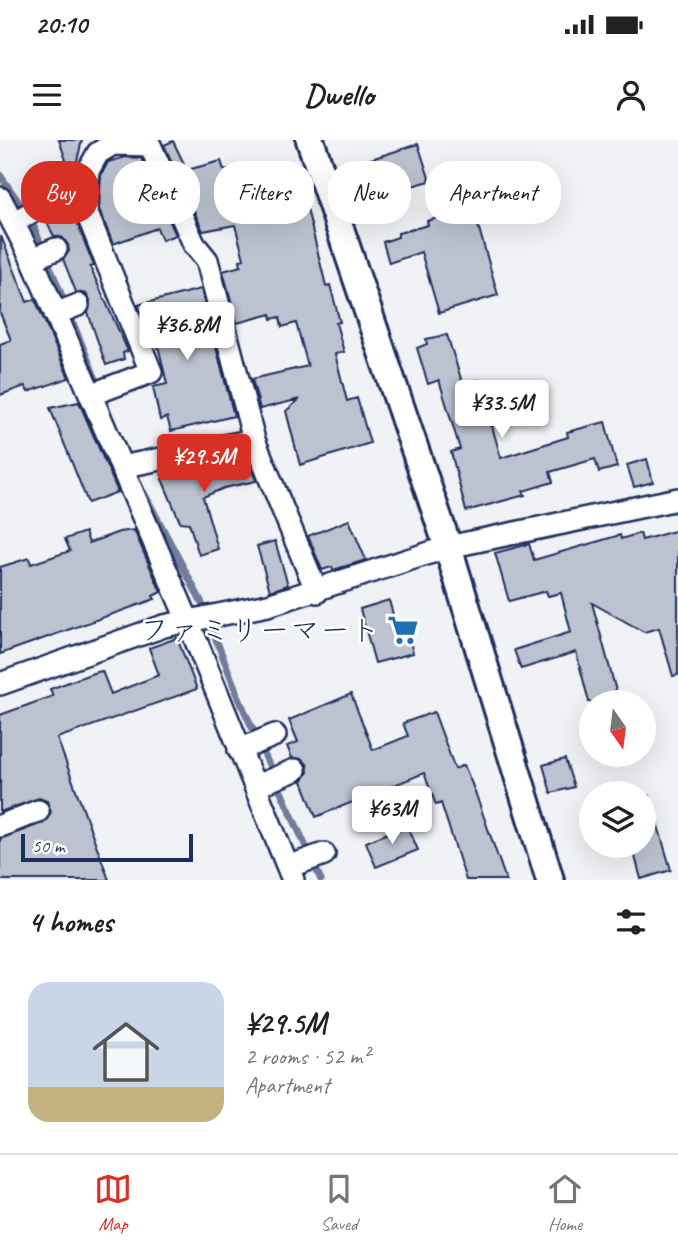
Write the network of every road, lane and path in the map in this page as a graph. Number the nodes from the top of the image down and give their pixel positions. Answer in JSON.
{"nodes":[{"id":1,"x":310,"y":140,"type":"edge"},
{"id":2,"x":113,"y":142,"type":"edge"},
{"id":3,"x":0,"y":198,"type":"edge"},
{"id":4,"x":21,"y":218,"type":"edge"},
{"id":5,"x":13,"y":223,"type":"junction"},
{"id":6,"x":56,"y":249,"type":"dead end"},
{"id":7,"x":32,"y":259,"type":"junction"},
{"id":8,"x":78,"y":305,"type":"dead end"},
{"id":9,"x":55,"y":314,"type":"junction"},
{"id":10,"x":90,"y":395,"type":"junction"},
{"id":11,"x":254,"y":440,"type":"junction"},
{"id":12,"x":130,"y":465,"type":"junction"},
{"id":13,"x":678,"y":499,"type":"edge"},
{"id":14,"x":448,"y":547,"type":"junction"},
{"id":15,"x":317,"y":592,"type":"junction"},
{"id":16,"x":200,"y":619,"type":"junction"},
{"id":17,"x":0,"y":684,"type":"edge"},
{"id":18,"x":275,"y":735,"type":"dead end"},
{"id":19,"x":244,"y":748,"type":"junction"},
{"id":20,"x":295,"y":770,"type":"dead end"},
{"id":21,"x":261,"y":784,"type":"junction"},
{"id":22,"x":38,"y":811,"type":"dead end"},
{"id":23,"x":0,"y":826,"type":"edge"},
{"id":24,"x":324,"y":854,"type":"dead end"},
{"id":25,"x":294,"y":870,"type":"edge"},
{"id":26,"x":550,"y":880,"type":"edge"}],
"edges":[{"from":1,"to":14,"type":"street"},
{"from":2,"to":10,"type":"street"},
{"from":2,"to":11,"type":"street"},
{"from":3,"to":5,"type":"street"},
{"from":4,"to":5,"type":"street"},
{"from":5,"to":7,"type":"street"},
{"from":6,"to":7,"type":"street"},
{"from":7,"to":9,"type":"street"},
{"from":8,"to":9,"type":"street"},
{"from":9,"to":10,"type":"street"},
{"from":10,"to":12,"type":"street"},
{"from":11,"to":12,"type":"street"},
{"from":11,"to":15,"type":"street"},
{"from":12,"to":16,"type":"street"},
{"from":13,"to":14,"type":"street"},
{"from":14,"to":15,"type":"street"},
{"from":14,"to":26,"type":"street"},
{"from":15,"to":16,"type":"street"},
{"from":16,"to":17,"type":"street"},
{"from":16,"to":19,"type":"street"},
{"from":18,"to":19,"type":"street"},
{"from":19,"to":21,"type":"street"},
{"from":20,"to":21,"type":"street"},
{"from":21,"to":25,"type":"street"},
{"from":22,"to":23,"type":"street"},
{"from":24,"to":25,"type":"street"}]}
